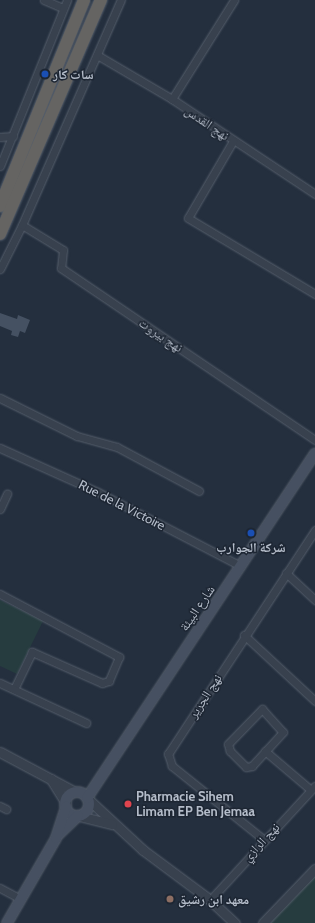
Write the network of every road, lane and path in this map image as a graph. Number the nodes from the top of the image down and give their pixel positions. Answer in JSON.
{"nodes":[{"id":1,"x":44,"y":0,"type":"edge"},
{"id":2,"x":67,"y":0,"type":"edge"},
{"id":3,"x":84,"y":0,"type":"edge"},
{"id":4,"x":101,"y":0,"type":"edge"},
{"id":5,"x":121,"y":0,"type":"edge"},
{"id":6,"x":234,"y":0,"type":"edge"},
{"id":7,"x":63,"y":8,"type":"junction"},
{"id":8,"x":97,"y":55,"type":"junction"},
{"id":9,"x":172,"y":99,"type":"junction"},
{"id":10,"x":14,"y":136,"type":"junction"},
{"id":11,"x":0,"y":137,"type":"edge"},
{"id":12,"x":233,"y":142,"type":"junction"},
{"id":13,"x":0,"y":166,"type":"edge"},
{"id":14,"x":315,"y":194,"type":"edge"},
{"id":15,"x":0,"y":206,"type":"edge"},
{"id":16,"x":22,"y":225,"type":"junction"},
{"id":17,"x":0,"y":234,"type":"edge"},
{"id":18,"x":0,"y":269,"type":"edge"},
{"id":19,"x":315,"y":294,"type":"edge"},
{"id":20,"x":0,"y":398,"type":"edge"},
{"id":21,"x":315,"y":440,"type":"edge"},
{"id":22,"x":0,"y":448,"type":"edge"},
{"id":23,"x":315,"y":454,"type":"edge"},
{"id":24,"x":199,"y":490,"type":"dead end"},
{"id":25,"x":7,"y":494,"type":"dead end"},
{"id":26,"x":0,"y":509,"type":"edge"},
{"id":27,"x":315,"y":530,"type":"edge"},
{"id":28,"x":241,"y":566,"type":"junction"},
{"id":29,"x":286,"y":573,"type":"junction"},
{"id":30,"x":0,"y":594,"type":"edge"},
{"id":31,"x":315,"y":600,"type":"edge"},
{"id":32,"x":244,"y":635,"type":"junction"},
{"id":33,"x":0,"y":683,"type":"edge"},
{"id":34,"x":14,"y":689,"type":"junction"},
{"id":35,"x":315,"y":701,"type":"edge"},
{"id":36,"x":86,"y":723,"type":"dead end"},
{"id":37,"x":265,"y":751,"type":"junction"},
{"id":38,"x":0,"y":752,"type":"edge"},
{"id":39,"x":100,"y":776,"type":"junction"},
{"id":40,"x":51,"y":779,"type":"junction"},
{"id":41,"x":313,"y":788,"type":"edge"},
{"id":42,"x":76,"y":792,"type":"junction"},
{"id":43,"x":88,"y":799,"type":"junction"},
{"id":44,"x":66,"y":805,"type":"junction"},
{"id":45,"x":79,"y":816,"type":"junction"},
{"id":46,"x":112,"y":824,"type":"junction"},
{"id":47,"x":56,"y":838,"type":"junction"},
{"id":48,"x":263,"y":839,"type":"junction"},
{"id":49,"x":315,"y":869,"type":"edge"},
{"id":50,"x":0,"y":888,"type":"edge"},
{"id":51,"x":21,"y":899,"type":"junction"},
{"id":52,"x":210,"y":900,"type":"junction"},
{"id":53,"x":7,"y":923,"type":"edge"},
{"id":54,"x":235,"y":923,"type":"edge"},
{"id":55,"x":263,"y":923,"type":"edge"}],
"edges":[{"from":1,"to":7,"type":"street"},
{"from":2,"to":7,"type":"street"},
{"from":3,"to":15,"type":"highway"},
{"from":4,"to":17,"type":"highway"},
{"from":5,"to":8,"type":"street"},
{"from":6,"to":9,"type":"street"},
{"from":7,"to":10,"type":"street"},
{"from":8,"to":9,"type":"street","name":"نهج القدس"},
{"from":8,"to":16,"type":"street"},
{"from":9,"to":12,"type":"street","name":"نهج القدس"},
{"from":10,"to":11,"type":"street"},
{"from":10,"to":13,"type":"street"},
{"from":12,"to":14,"type":"street","name":"نهج القدس"},
{"from":12,"to":19,"type":"street"},
{"from":16,"to":18,"type":"street"},
{"from":16,"to":21,"type":"street","name":"نهج بيروت"},
{"from":20,"to":24,"type":"street"},
{"from":22,"to":28,"type":"street","name":"Rue de la Victoire"},
{"from":23,"to":28,"type":"main road","name":"شارع البيئة"},
{"from":25,"to":26,"type":"street"},
{"from":27,"to":29,"type":"street","name":"نهج الجرير"},
{"from":28,"to":39,"type":"main road","name":"شارع البيئة"},
{"from":29,"to":31,"type":"street"},
{"from":29,"to":32,"type":"street","name":"نهج الجرير"},
{"from":30,"to":34,"type":"street"},
{"from":32,"to":35,"type":"street"},
{"from":32,"to":48,"type":"street","name":"نهج الجرير"},
{"from":33,"to":34,"type":"street"},
{"from":34,"to":36,"type":"street"},
{"from":37,"to":37,"type":"street"},
{"from":37,"to":41,"type":"street"},
{"from":38,"to":40,"type":"street"},
{"from":39,"to":42,"type":"main road","name":"شارع البيئة"},
{"from":39,"to":43,"type":"main road","name":"شارع البيئة"},
{"from":40,"to":42,"type":"street"},
{"from":40,"to":44,"type":"street"},
{"from":41,"to":48,"type":"street","name":"نهج الرازي"},
{"from":42,"to":43,"type":"main road"},
{"from":42,"to":44,"type":"main road","name":"شارع البيئة"},
{"from":43,"to":45,"type":"main road","name":"شارع البيئة"},
{"from":43,"to":46,"type":"street"},
{"from":44,"to":45,"type":"main road"},
{"from":44,"to":47,"type":"main road","name":"شارع البيئة"},
{"from":45,"to":46,"type":"street"},
{"from":45,"to":47,"type":"main road","name":"شارع البيئة"},
{"from":46,"to":52,"type":"street"},
{"from":47,"to":51,"type":"main road","name":"شارع البيئة"},
{"from":48,"to":52,"type":"street","name":"نهج الرازي"},
{"from":49,"to":55,"type":"street"},
{"from":50,"to":51,"type":"street"},
{"from":51,"to":53,"type":"main road","name":"شارع البيئة"},
{"from":52,"to":54,"type":"street"}]}
